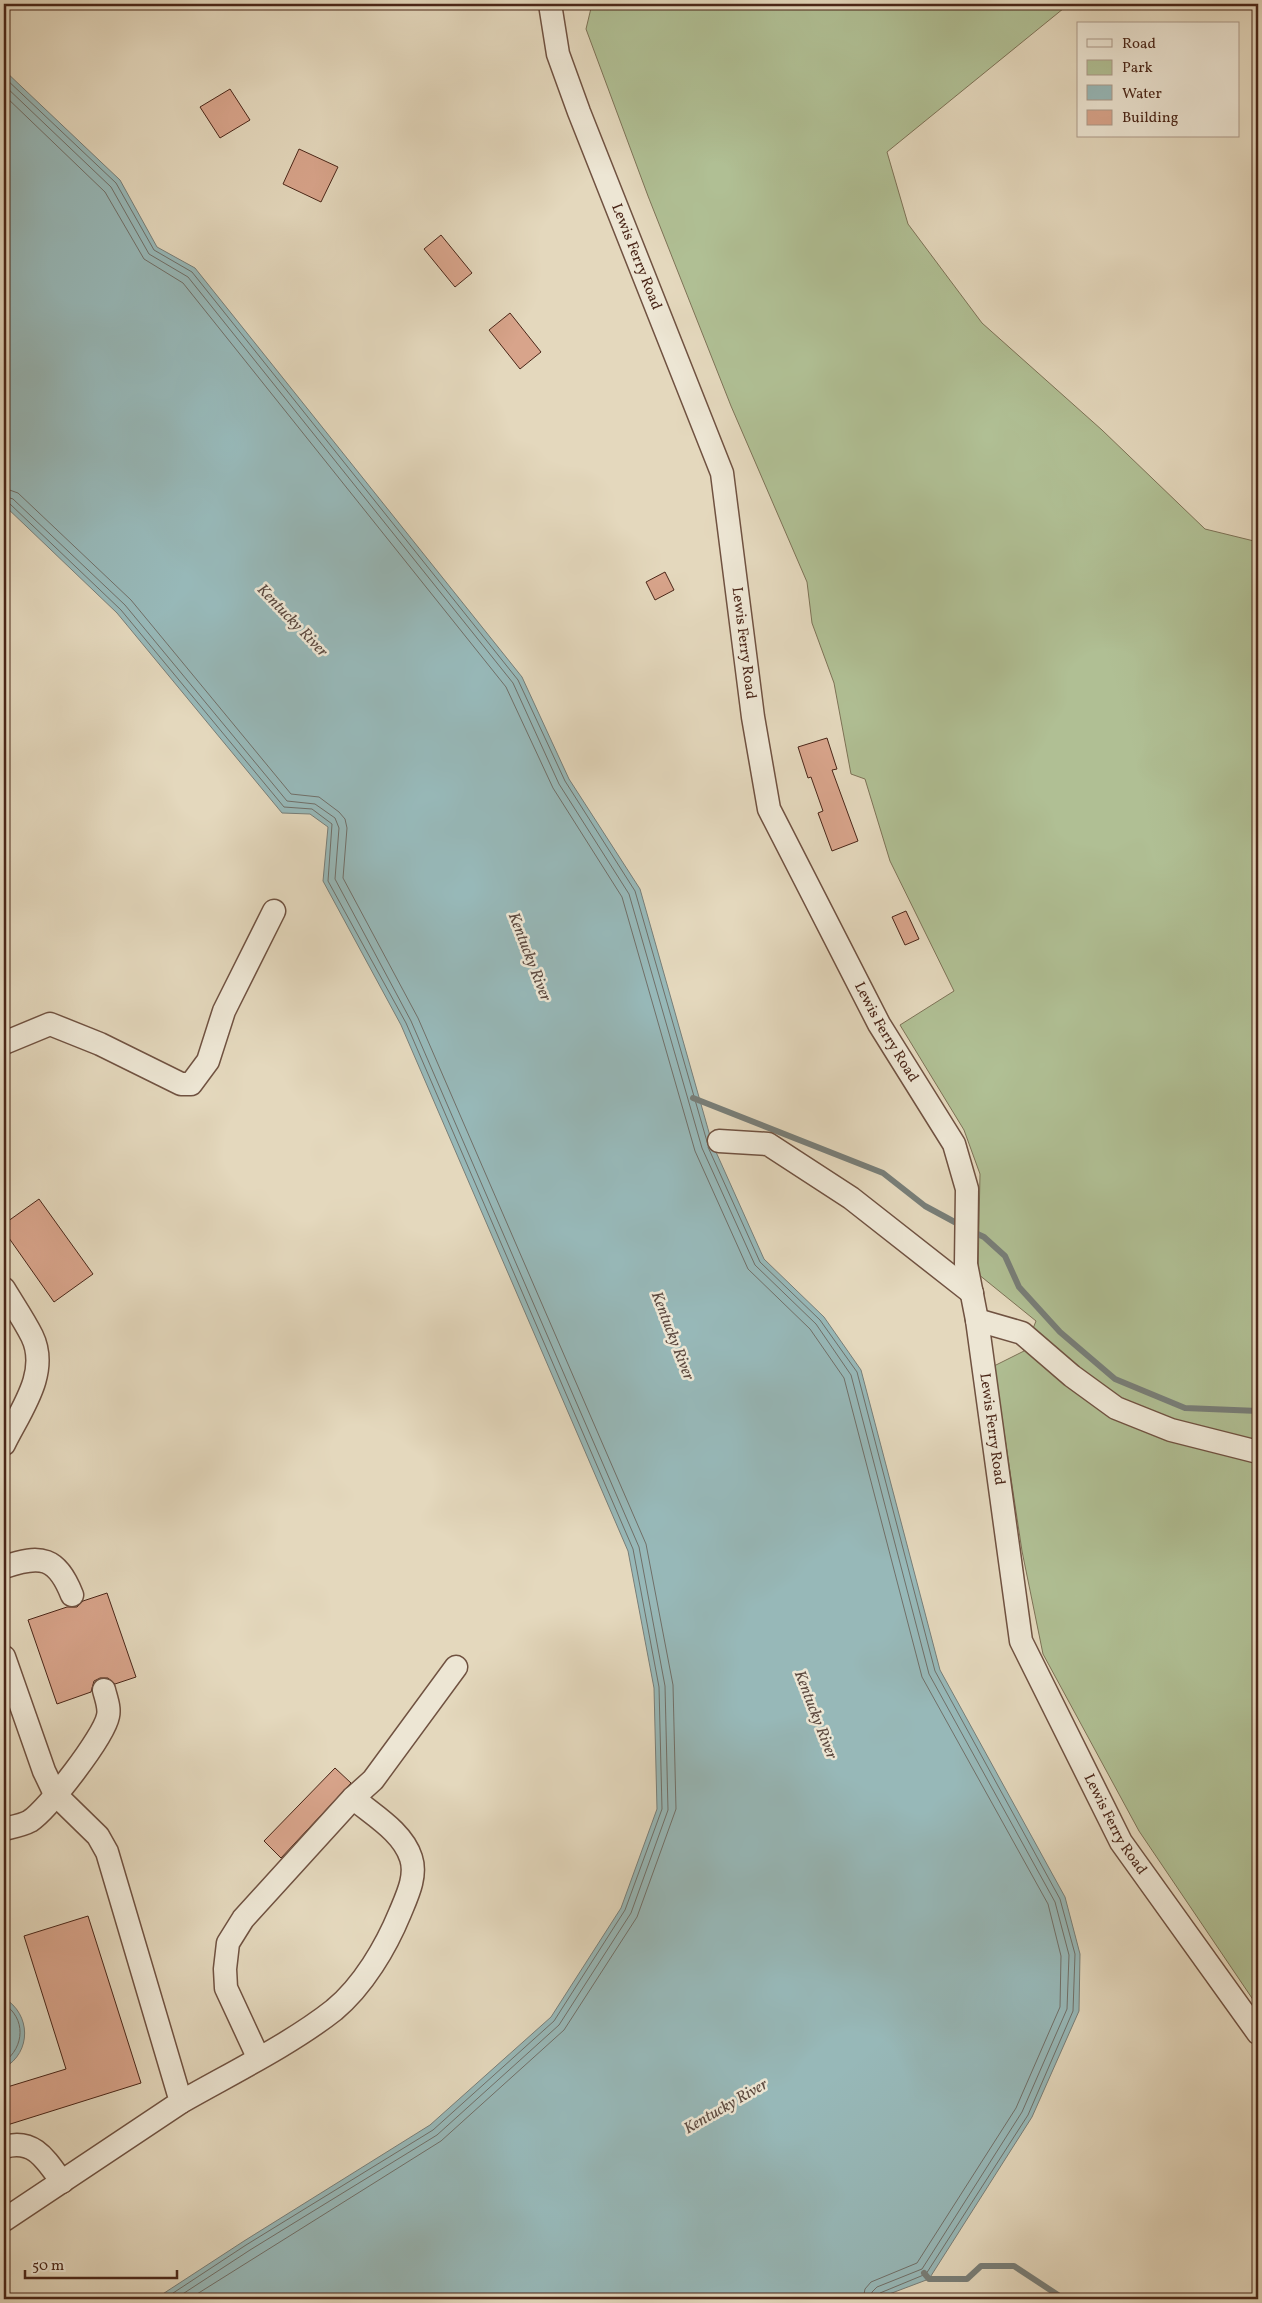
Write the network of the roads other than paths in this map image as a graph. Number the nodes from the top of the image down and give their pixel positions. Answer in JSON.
{"nodes":[{"id":1,"x":550,"y":4,"type":"edge"},
{"id":2,"x":274,"y":911,"type":"dead end"},
{"id":3,"x":4,"y":1043,"type":"edge"},
{"id":4,"x":719,"y":1140,"type":"dead end"},
{"id":5,"x":4,"y":1289,"type":"edge"},
{"id":6,"x":972,"y":1293,"type":"junction"},
{"id":7,"x":978,"y":1320,"type":"junction"},
{"id":8,"x":4,"y":1444,"type":"edge"},
{"id":9,"x":1258,"y":1452,"type":"edge"},
{"id":10,"x":4,"y":1567,"type":"edge"},
{"id":11,"x":72,"y":1596,"type":"dead end"},
{"id":12,"x":4,"y":1657,"type":"edge"},
{"id":13,"x":456,"y":1667,"type":"dead end"},
{"id":14,"x":104,"y":1690,"type":"dead end"},
{"id":15,"x":56,"y":1794,"type":"junction"},
{"id":16,"x":353,"y":1798,"type":"junction"},
{"id":17,"x":4,"y":1829,"type":"edge"},
{"id":18,"x":1258,"y":2033,"type":"edge"},
{"id":19,"x":258,"y":2057,"type":"junction"},
{"id":20,"x":181,"y":2102,"type":"junction"},
{"id":21,"x":4,"y":2147,"type":"edge"},
{"id":22,"x":62,"y":2182,"type":"junction"},
{"id":23,"x":4,"y":2220,"type":"edge"}],
"edges":[{"from":1,"to":6,"type":"street","name":"Lewis Ferry Road"},
{"from":2,"to":3,"type":"street"},
{"from":4,"to":6,"type":"street"},
{"from":5,"to":8,"type":"street"},
{"from":6,"to":7,"type":"street","name":"Lewis Ferry Road"},
{"from":7,"to":9,"type":"street"},
{"from":7,"to":18,"type":"street","name":"Lewis Ferry Road"},
{"from":10,"to":11,"type":"street"},
{"from":12,"to":15,"type":"street"},
{"from":13,"to":16,"type":"street"},
{"from":14,"to":15,"type":"street"},
{"from":15,"to":17,"type":"street"},
{"from":15,"to":20,"type":"street"},
{"from":16,"to":19,"type":"street"},
{"from":16,"to":19,"type":"street"},
{"from":19,"to":20,"type":"street"},
{"from":20,"to":22,"type":"street"},
{"from":21,"to":22,"type":"street"},
{"from":22,"to":23,"type":"street"}]}
